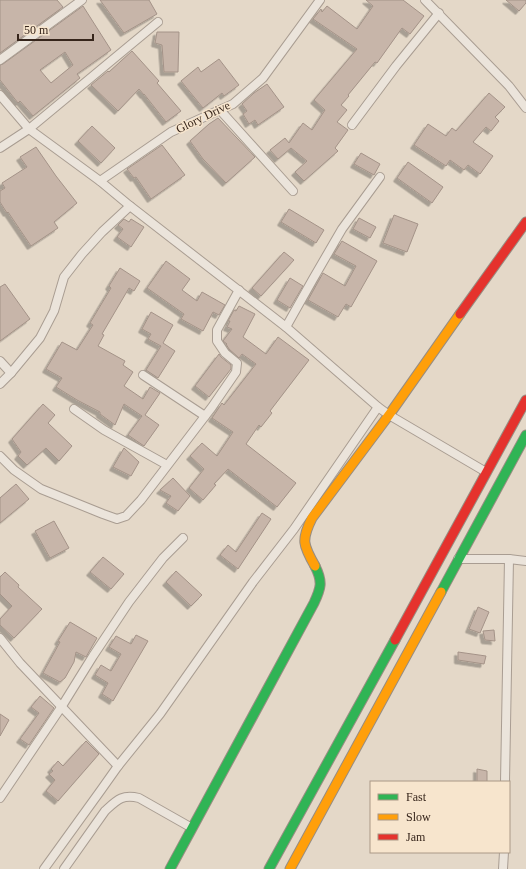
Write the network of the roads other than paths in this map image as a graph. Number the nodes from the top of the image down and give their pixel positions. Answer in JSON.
{"nodes":[{"id":1,"x":82,"y":0,"type":"edge"},
{"id":2,"x":320,"y":0,"type":"edge"},
{"id":3,"x":426,"y":0,"type":"edge"},
{"id":4,"x":439,"y":13,"type":"junction"},
{"id":5,"x":158,"y":22,"type":"dead end"},
{"id":6,"x":0,"y":60,"type":"edge"},
{"id":7,"x":0,"y":95,"type":"edge"},
{"id":8,"x":526,"y":108,"type":"edge"},
{"id":9,"x":220,"y":110,"type":"junction"},
{"id":10,"x":352,"y":125,"type":"dead end"},
{"id":11,"x":29,"y":129,"type":"junction"},
{"id":12,"x":0,"y":148,"type":"edge"},
{"id":13,"x":380,"y":177,"type":"dead end"},
{"id":14,"x":100,"y":181,"type":"junction"},
{"id":15,"x":293,"y":190,"type":"dead end"},
{"id":16,"x":130,"y":206,"type":"junction"},
{"id":17,"x":526,"y":222,"type":"edge"},
{"id":18,"x":239,"y":290,"type":"junction"},
{"id":19,"x":286,"y":327,"type":"junction"},
{"id":20,"x":0,"y":361,"type":"edge"},
{"id":21,"x":11,"y":373,"type":"junction"},
{"id":22,"x":143,"y":375,"type":"dead end"},
{"id":23,"x":0,"y":384,"type":"edge"},
{"id":24,"x":526,"y":400,"type":"edge"},
{"id":25,"x":378,"y":407,"type":"junction"},
{"id":26,"x":74,"y":409,"type":"dead end"},
{"id":27,"x":389,"y":415,"type":"junction"},
{"id":28,"x":205,"y":416,"type":"junction"},
{"id":29,"x":526,"y":435,"type":"edge"},
{"id":30,"x":0,"y":456,"type":"edge"},
{"id":31,"x":167,"y":465,"type":"junction"},
{"id":32,"x":486,"y":472,"type":"junction"},
{"id":33,"x":183,"y":538,"type":"dead end"},
{"id":34,"x":458,"y":559,"type":"junction"},
{"id":35,"x":509,"y":559,"type":"junction"},
{"id":36,"x":526,"y":561,"type":"edge"},
{"id":37,"x":0,"y":638,"type":"edge"},
{"id":38,"x":62,"y":706,"type":"junction"},
{"id":39,"x":118,"y":766,"type":"junction"},
{"id":40,"x":505,"y":781,"type":"edge"},
{"id":41,"x":0,"y":798,"type":"edge"},
{"id":42,"x":192,"y":828,"type":"junction"},
{"id":43,"x":504,"y":853,"type":"edge"},
{"id":44,"x":44,"y":869,"type":"edge"},
{"id":45,"x":64,"y":869,"type":"edge"},
{"id":46,"x":170,"y":869,"type":"edge"},
{"id":47,"x":269,"y":869,"type":"edge"},
{"id":48,"x":290,"y":869,"type":"edge"},
{"id":49,"x":503,"y":869,"type":"edge"}],
"edges":[{"from":1,"to":6,"type":"street"},
{"from":2,"to":9,"type":"street","name":"Glory Drive"},
{"from":3,"to":4,"type":"street"},
{"from":4,"to":8,"type":"street"},
{"from":4,"to":10,"type":"street"},
{"from":5,"to":11,"type":"street"},
{"from":7,"to":11,"type":"street"},
{"from":9,"to":14,"type":"street","name":"Glory Drive"},
{"from":9,"to":15,"type":"street"},
{"from":11,"to":12,"type":"street"},
{"from":11,"to":14,"type":"street"},
{"from":13,"to":19,"type":"street"},
{"from":14,"to":16,"type":"street"},
{"from":16,"to":18,"type":"street"},
{"from":16,"to":21,"type":"street"},
{"from":17,"to":27,"type":"main road"},
{"from":18,"to":19,"type":"street"},
{"from":18,"to":28,"type":"street"},
{"from":19,"to":25,"type":"street"},
{"from":20,"to":21,"type":"street"},
{"from":21,"to":23,"type":"street"},
{"from":22,"to":28,"type":"street"},
{"from":24,"to":32,"type":"main road"},
{"from":25,"to":27,"type":"street"},
{"from":25,"to":39,"type":"street"},
{"from":26,"to":31,"type":"street"},
{"from":27,"to":32,"type":"street"},
{"from":27,"to":42,"type":"main road"},
{"from":28,"to":31,"type":"street"},
{"from":29,"to":34,"type":"main road"},
{"from":30,"to":31,"type":"street"},
{"from":32,"to":47,"type":"main road"},
{"from":33,"to":38,"type":"street"},
{"from":34,"to":35,"type":"street"},
{"from":34,"to":48,"type":"main road"},
{"from":35,"to":36,"type":"street"},
{"from":35,"to":40,"type":"street"},
{"from":37,"to":38,"type":"street"},
{"from":38,"to":39,"type":"street"},
{"from":38,"to":41,"type":"street"},
{"from":39,"to":44,"type":"street"},
{"from":42,"to":45,"type":"street"},
{"from":42,"to":46,"type":"main road"},
{"from":43,"to":49,"type":"street"}]}
